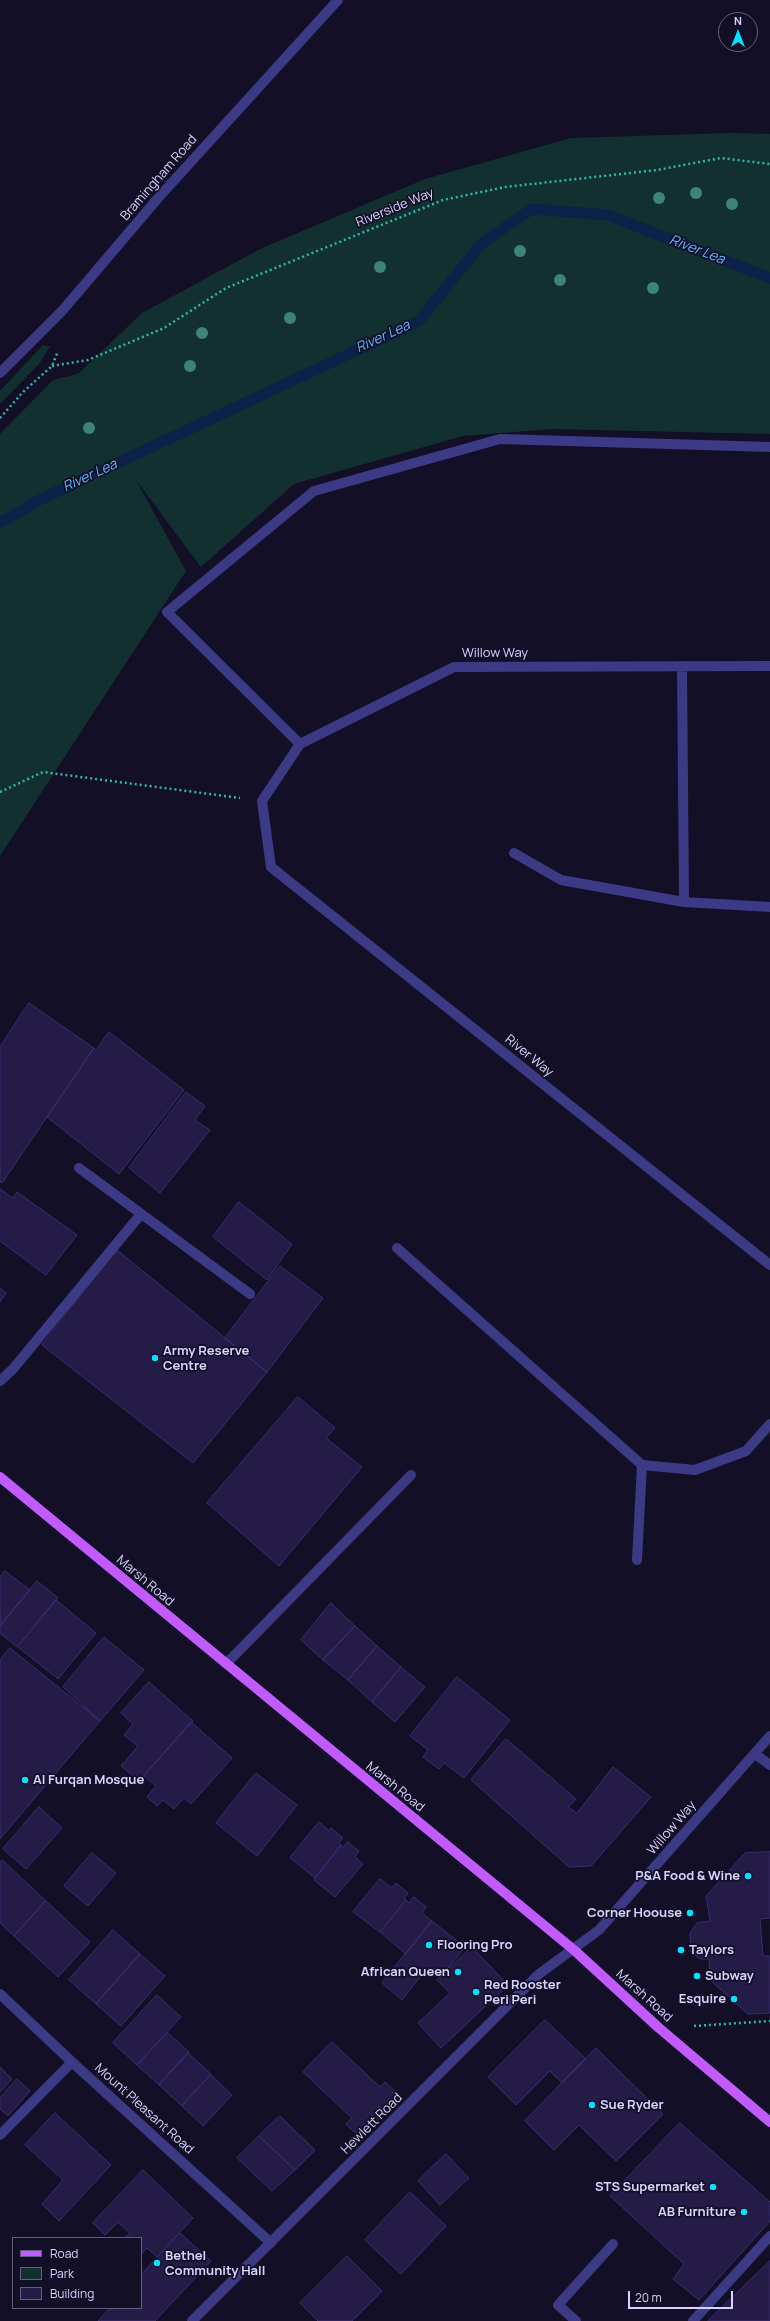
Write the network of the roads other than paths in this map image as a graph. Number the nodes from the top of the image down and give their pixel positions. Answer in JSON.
{"nodes":[{"id":1,"x":338,"y":0,"type":"edge"},
{"id":2,"x":0,"y":373,"type":"edge"},
{"id":3,"x":770,"y":447,"type":"edge"},
{"id":4,"x":682,"y":666,"type":"junction"},
{"id":5,"x":770,"y":666,"type":"edge"},
{"id":6,"x":300,"y":744,"type":"junction"},
{"id":7,"x":514,"y":853,"type":"dead end"},
{"id":8,"x":271,"y":867,"type":"joint"},
{"id":9,"x":684,"y":902,"type":"junction"},
{"id":10,"x":770,"y":907,"type":"edge"},
{"id":11,"x":79,"y":1168,"type":"dead end"},
{"id":12,"x":141,"y":1214,"type":"junction"},
{"id":13,"x":397,"y":1248,"type":"dead end"},
{"id":14,"x":769,"y":1262,"type":"edge"},
{"id":15,"x":250,"y":1294,"type":"dead end"},
{"id":16,"x":0,"y":1381,"type":"edge"},
{"id":17,"x":770,"y":1424,"type":"edge"},
{"id":18,"x":642,"y":1465,"type":"junction"},
{"id":19,"x":411,"y":1475,"type":"dead end"},
{"id":20,"x":0,"y":1478,"type":"edge"},
{"id":21,"x":637,"y":1560,"type":"dead end"},
{"id":22,"x":226,"y":1664,"type":"junction"},
{"id":23,"x":770,"y":1736,"type":"edge"},
{"id":24,"x":755,"y":1754,"type":"junction"},
{"id":25,"x":770,"y":1765,"type":"edge"},
{"id":26,"x":574,"y":1950,"type":"junction"},
{"id":27,"x":0,"y":1994,"type":"edge"},
{"id":28,"x":72,"y":2062,"type":"junction"},
{"id":29,"x":770,"y":2122,"type":"edge"},
{"id":30,"x":0,"y":2135,"type":"edge"},
{"id":31,"x":770,"y":2236,"type":"edge"},
{"id":32,"x":271,"y":2243,"type":"junction"},
{"id":33,"x":613,"y":2244,"type":"dead end"},
{"id":34,"x":192,"y":2321,"type":"edge"},
{"id":35,"x":576,"y":2321,"type":"edge"},
{"id":36,"x":693,"y":2321,"type":"edge"}],
"edges":[{"from":1,"to":2,"type":"street","name":"Bramingham Road"},
{"from":3,"to":6,"type":"street"},
{"from":4,"to":5,"type":"street","name":"Willow Way"},
{"from":4,"to":6,"type":"street","name":"Willow Way"},
{"from":4,"to":9,"type":"street"},
{"from":6,"to":8,"type":"street","name":"Willow Way"},
{"from":7,"to":9,"type":"street"},
{"from":8,"to":14,"type":"street","name":"River Way"},
{"from":9,"to":10,"type":"street"},
{"from":11,"to":12,"type":"street"},
{"from":12,"to":15,"type":"street"},
{"from":12,"to":16,"type":"street"},
{"from":13,"to":18,"type":"street"},
{"from":17,"to":18,"type":"street"},
{"from":18,"to":21,"type":"street"},
{"from":19,"to":22,"type":"street"},
{"from":20,"to":22,"type":"main road","name":"Marsh Road"},
{"from":22,"to":26,"type":"main road","name":"Marsh Road"},
{"from":23,"to":24,"type":"street","name":"Willow Way"},
{"from":24,"to":25,"type":"street"},
{"from":24,"to":26,"type":"street","name":"Willow Way"},
{"from":26,"to":29,"type":"main road","name":"Marsh Road"},
{"from":26,"to":32,"type":"street","name":"Hewlett Road"},
{"from":27,"to":28,"type":"street","name":"Mount Pleasant Road"},
{"from":28,"to":30,"type":"street"},
{"from":28,"to":32,"type":"street","name":"Mount Pleasant Road"},
{"from":31,"to":36,"type":"street"},
{"from":32,"to":34,"type":"street","name":"Hewlett Road"},
{"from":33,"to":35,"type":"street"}]}
